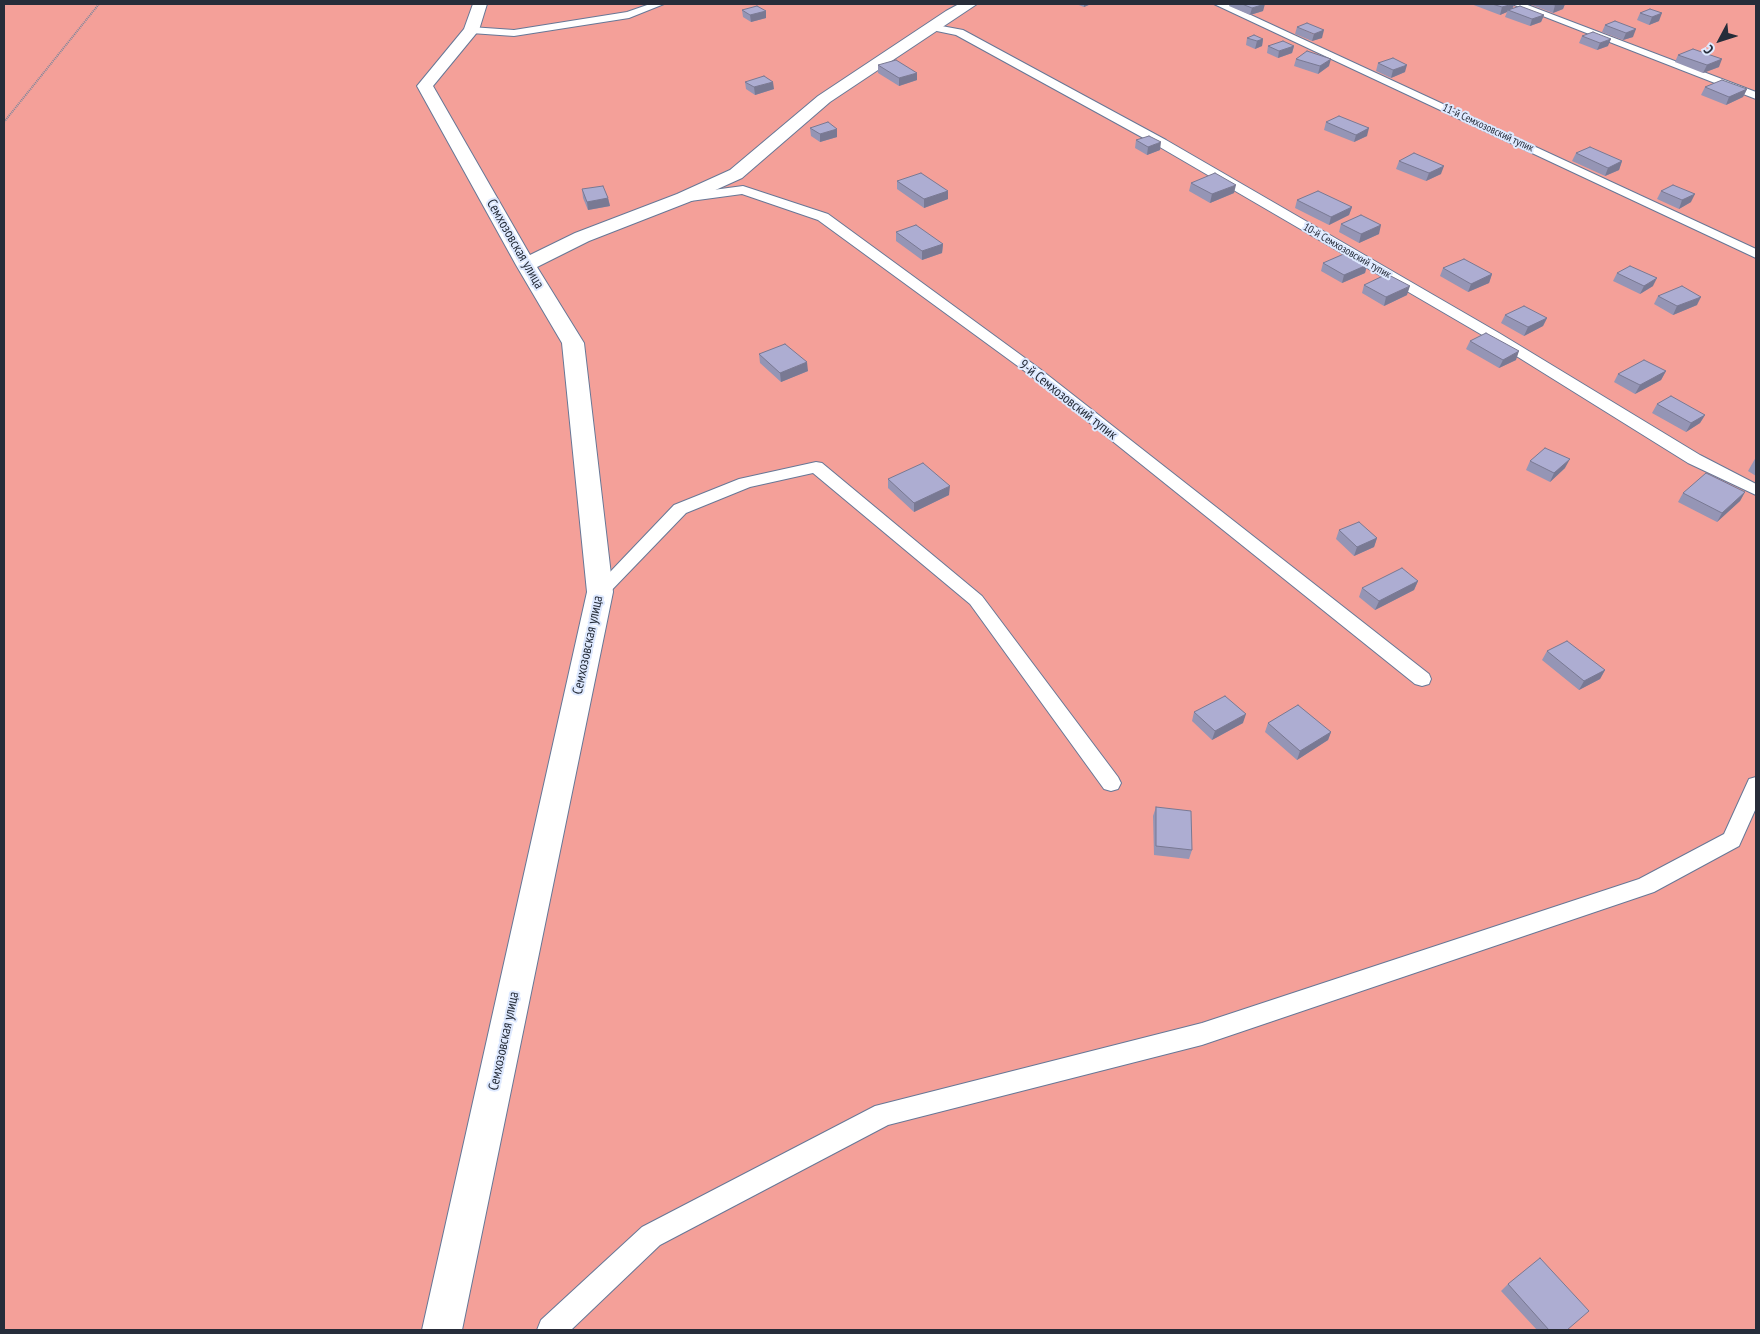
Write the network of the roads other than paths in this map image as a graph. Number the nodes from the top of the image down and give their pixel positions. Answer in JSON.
{"nodes":[{"id":1,"x":480,"y":4,"type":"edge"},
{"id":2,"x":659,"y":4,"type":"edge"},
{"id":3,"x":970,"y":4,"type":"edge"},
{"id":4,"x":1219,"y":4,"type":"edge"},
{"id":5,"x":1517,"y":4,"type":"edge"},
{"id":6,"x":932,"y":27,"type":"junction"},
{"id":7,"x":471,"y":30,"type":"junction"},
{"id":8,"x":1756,"y":96,"type":"edge"},
{"id":9,"x":683,"y":198,"type":"junction"},
{"id":10,"x":1756,"y":254,"type":"edge"},
{"id":11,"x":526,"y":265,"type":"junction"},
{"id":12,"x":1756,"y":490,"type":"edge"},
{"id":13,"x":600,"y":592,"type":"junction"},
{"id":14,"x":1422,"y":679,"type":"dead end"},
{"id":15,"x":1111,"y":783,"type":"dead end"},
{"id":16,"x":1756,"y":785,"type":"edge"},
{"id":17,"x":442,"y":1330,"type":"edge"},
{"id":18,"x":551,"y":1330,"type":"edge"}],
"edges":[{"from":1,"to":7,"type":"street","name":"Семхозовская улица"},
{"from":2,"to":7,"type":"lane"},
{"from":3,"to":6,"type":"street"},
{"from":4,"to":10,"type":"lane","name":"11-й Семхозовский тупик"},
{"from":5,"to":8,"type":"lane"},
{"from":6,"to":9,"type":"street"},
{"from":6,"to":12,"type":"lane","name":"10-й Семхозовский тупик"},
{"from":7,"to":11,"type":"street","name":"Семхозовская улица"},
{"from":9,"to":11,"type":"street"},
{"from":9,"to":14,"type":"lane","name":"9-й Семхозовский тупик"},
{"from":11,"to":13,"type":"street","name":"Семхозовская улица"},
{"from":13,"to":15,"type":"lane"},
{"from":13,"to":17,"type":"street","name":"Семхозовская улица"},
{"from":16,"to":18,"type":"lane"}]}
